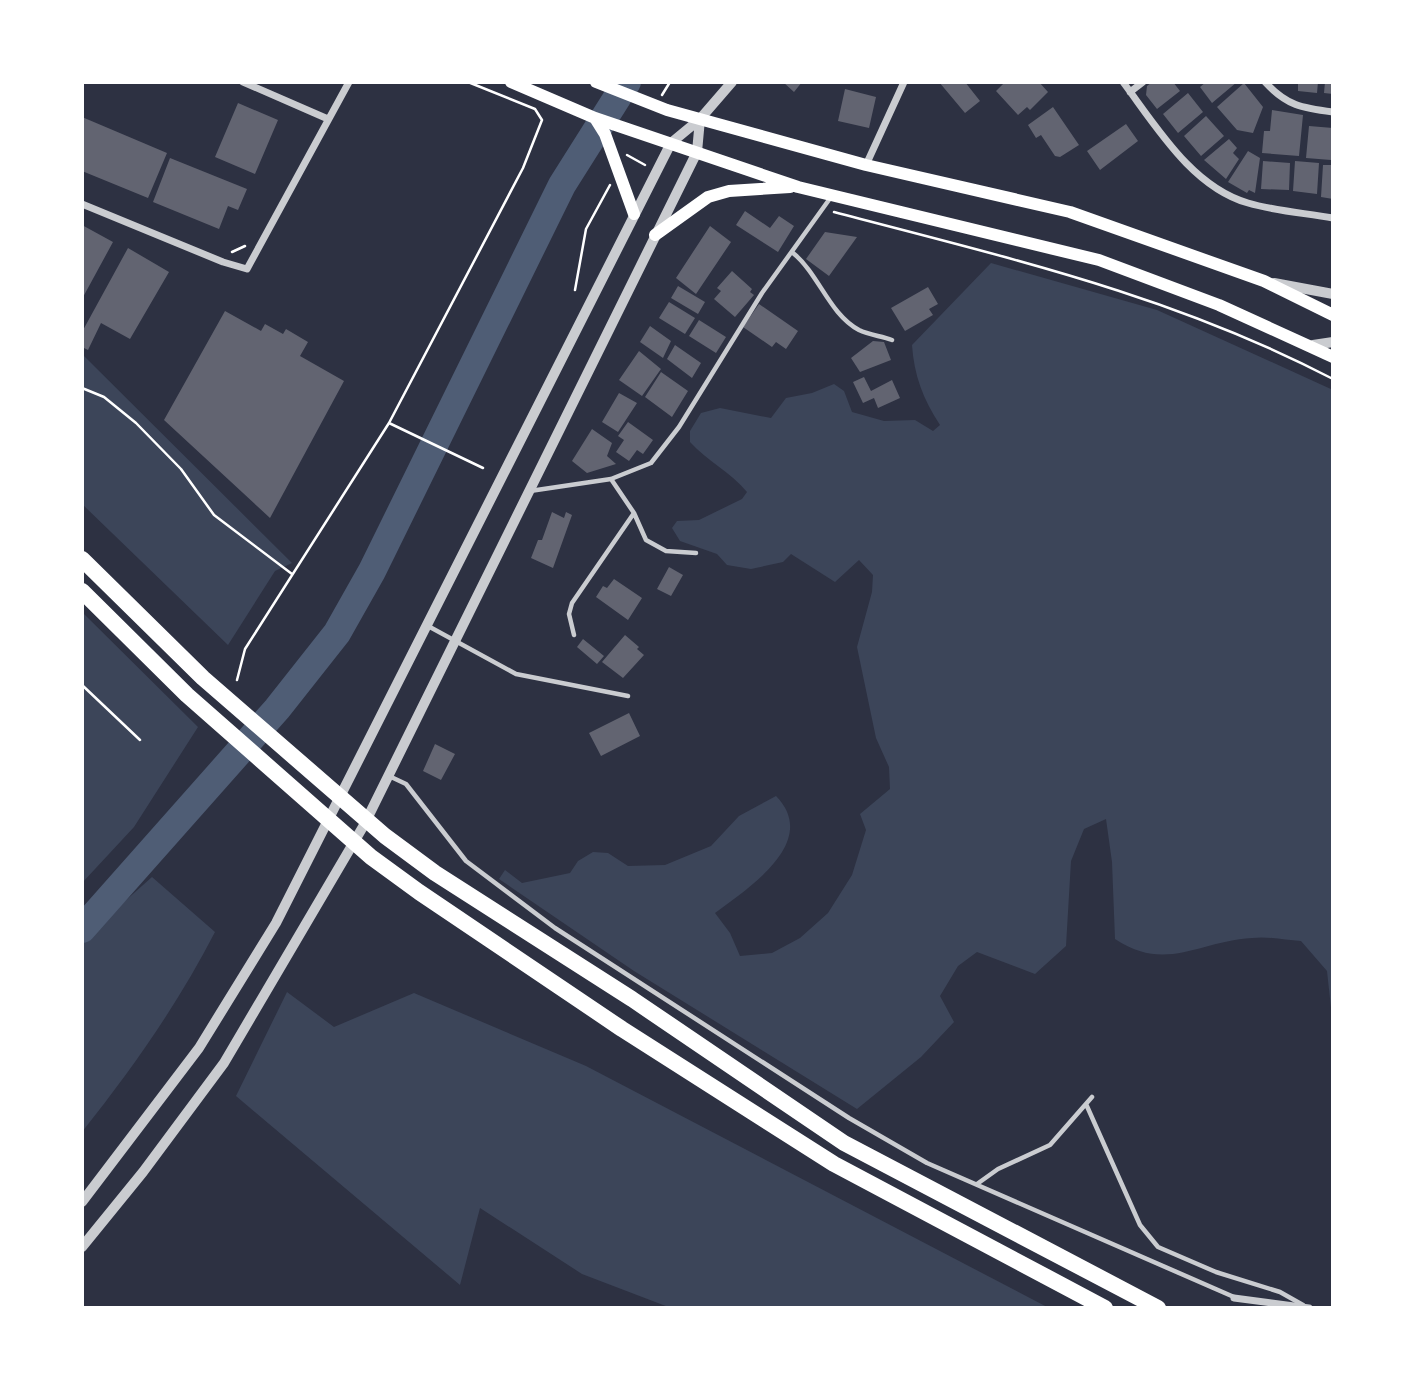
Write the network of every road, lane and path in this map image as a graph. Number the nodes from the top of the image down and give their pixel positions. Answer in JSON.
{"nodes":[{"id":1,"x":243,"y":82,"type":"edge"},
{"id":2,"x":349,"y":82,"type":"edge"},
{"id":3,"x":468,"y":82,"type":"edge"},
{"id":4,"x":511,"y":82,"type":"edge"},
{"id":5,"x":596,"y":82,"type":"edge"},
{"id":6,"x":733,"y":82,"type":"edge"},
{"id":7,"x":904,"y":82,"type":"edge"},
{"id":8,"x":1123,"y":82,"type":"edge"},
{"id":9,"x":1143,"y":82,"type":"edge"},
{"id":10,"x":1265,"y":82,"type":"edge"},
{"id":11,"x":1130,"y":92,"type":"junction"},
{"id":12,"x":1333,"y":112,"type":"edge"},
{"id":13,"x":595,"y":118,"type":"junction"},
{"id":14,"x":328,"y":119,"type":"junction"},
{"id":15,"x":700,"y":119,"type":"junction"},
{"id":16,"x":671,"y":143,"type":"junction"},
{"id":17,"x":697,"y":152,"type":"junction"},
{"id":18,"x":638,"y":161,"type":"dead end"},
{"id":19,"x":645,"y":165,"type":"dead end"},
{"id":20,"x":866,"y":165,"type":"junction"},
{"id":21,"x":798,"y":187,"type":"junction"},
{"id":22,"x":832,"y":195,"type":"junction"},
{"id":23,"x":82,"y":204,"type":"edge"},
{"id":24,"x":823,"y":209,"type":"junction"},
{"id":25,"x":634,"y":214,"type":"junction"},
{"id":26,"x":1333,"y":218,"type":"edge"},
{"id":27,"x":655,"y":235,"type":"junction"},
{"id":28,"x":247,"y":244,"type":"dead end"},
{"id":29,"x":224,"y":253,"type":"dead end"},
{"id":30,"x":793,"y":253,"type":"junction"},
{"id":31,"x":1265,"y":281,"type":"junction"},
{"id":32,"x":1333,"y":294,"type":"edge"},
{"id":33,"x":1333,"y":315,"type":"edge"},
{"id":34,"x":892,"y":340,"type":"dead end"},
{"id":35,"x":1333,"y":342,"type":"edge"},
{"id":36,"x":1313,"y":345,"type":"junction"},
{"id":37,"x":1333,"y":356,"type":"edge"},
{"id":38,"x":1333,"y":379,"type":"edge"},
{"id":39,"x":82,"y":388,"type":"edge"},
{"id":40,"x":389,"y":423,"type":"junction"},
{"id":41,"x":484,"y":468,"type":"dead end"},
{"id":42,"x":611,"y":479,"type":"junction"},
{"id":43,"x":529,"y":491,"type":"junction"},
{"id":44,"x":634,"y":513,"type":"junction"},
{"id":45,"x":696,"y":553,"type":"dead end"},
{"id":46,"x":82,"y":559,"type":"edge"},
{"id":47,"x":292,"y":573,"type":"junction"},
{"id":48,"x":82,"y":591,"type":"edge"},
{"id":49,"x":428,"y":626,"type":"junction"},
{"id":50,"x":574,"y":635,"type":"dead end"},
{"id":51,"x":455,"y":642,"type":"junction"},
{"id":52,"x":237,"y":680,"type":"dead end"},
{"id":53,"x":82,"y":685,"type":"edge"},
{"id":54,"x":628,"y":696,"type":"dead end"},
{"id":55,"x":140,"y":740,"type":"dead end"},
{"id":56,"x":389,"y":776,"type":"junction"},
{"id":57,"x":1092,"y":1097,"type":"dead end"},
{"id":58,"x":1086,"y":1104,"type":"junction"},
{"id":59,"x":976,"y":1184,"type":"junction"},
{"id":60,"x":82,"y":1202,"type":"edge"},
{"id":61,"x":82,"y":1247,"type":"edge"},
{"id":62,"x":1234,"y":1297,"type":"joint"},
{"id":63,"x":1307,"y":1307,"type":"edge"},
{"id":64,"x":1105,"y":1308,"type":"edge"},
{"id":65,"x":1158,"y":1308,"type":"edge"}],
"edges":[{"from":1,"to":14,"type":"street"},
{"from":2,"to":14,"type":"street"},
{"from":3,"to":40,"type":"path"},
{"from":4,"to":13,"type":"main road"},
{"from":5,"to":15,"type":"main road"},
{"from":6,"to":15,"type":"street"},
{"from":7,"to":20,"type":"street"},
{"from":8,"to":11,"type":"street"},
{"from":9,"to":11,"type":"street"},
{"from":10,"to":12,"type":"street"},
{"from":11,"to":26,"type":"street"},
{"from":13,"to":16,"type":"main road"},
{"from":13,"to":25,"type":"main road"},
{"from":14,"to":23,"type":"street"},
{"from":15,"to":16,"type":"street"},
{"from":15,"to":17,"type":"street"},
{"from":15,"to":20,"type":"main road"},
{"from":16,"to":17,"type":"main road"},
{"from":16,"to":25,"type":"street"},
{"from":17,"to":21,"type":"main road"},
{"from":17,"to":27,"type":"street"},
{"from":18,"to":19,"type":"path"},
{"from":20,"to":31,"type":"main road"},
{"from":21,"to":22,"type":"main road"},
{"from":21,"to":27,"type":"main road"},
{"from":22,"to":24,"type":"lane"},
{"from":22,"to":36,"type":"main road"},
{"from":24,"to":30,"type":"lane"},
{"from":24,"to":38,"type":"path"},
{"from":25,"to":49,"type":"street"},
{"from":27,"to":43,"type":"street"},
{"from":28,"to":29,"type":"path"},
{"from":30,"to":34,"type":"lane"},
{"from":30,"to":42,"type":"lane"},
{"from":31,"to":32,"type":"street"},
{"from":31,"to":33,"type":"main road"},
{"from":35,"to":36,"type":"street"},
{"from":36,"to":37,"type":"main road"},
{"from":39,"to":47,"type":"path"},
{"from":40,"to":41,"type":"path"},
{"from":40,"to":47,"type":"path"},
{"from":42,"to":43,"type":"lane"},
{"from":42,"to":44,"type":"lane"},
{"from":43,"to":51,"type":"street"},
{"from":44,"to":45,"type":"lane"},
{"from":44,"to":50,"type":"lane"},
{"from":46,"to":65,"type":"highway"},
{"from":47,"to":52,"type":"path"},
{"from":48,"to":64,"type":"highway"},
{"from":49,"to":51,"type":"lane"},
{"from":49,"to":60,"type":"street"},
{"from":51,"to":54,"type":"lane"},
{"from":51,"to":56,"type":"street"},
{"from":53,"to":55,"type":"path"},
{"from":56,"to":59,"type":"lane"},
{"from":56,"to":61,"type":"street"},
{"from":57,"to":58,"type":"lane"},
{"from":58,"to":59,"type":"lane"},
{"from":58,"to":63,"type":"lane"},
{"from":59,"to":62,"type":"lane"},
{"from":62,"to":63,"type":"street"}]}
